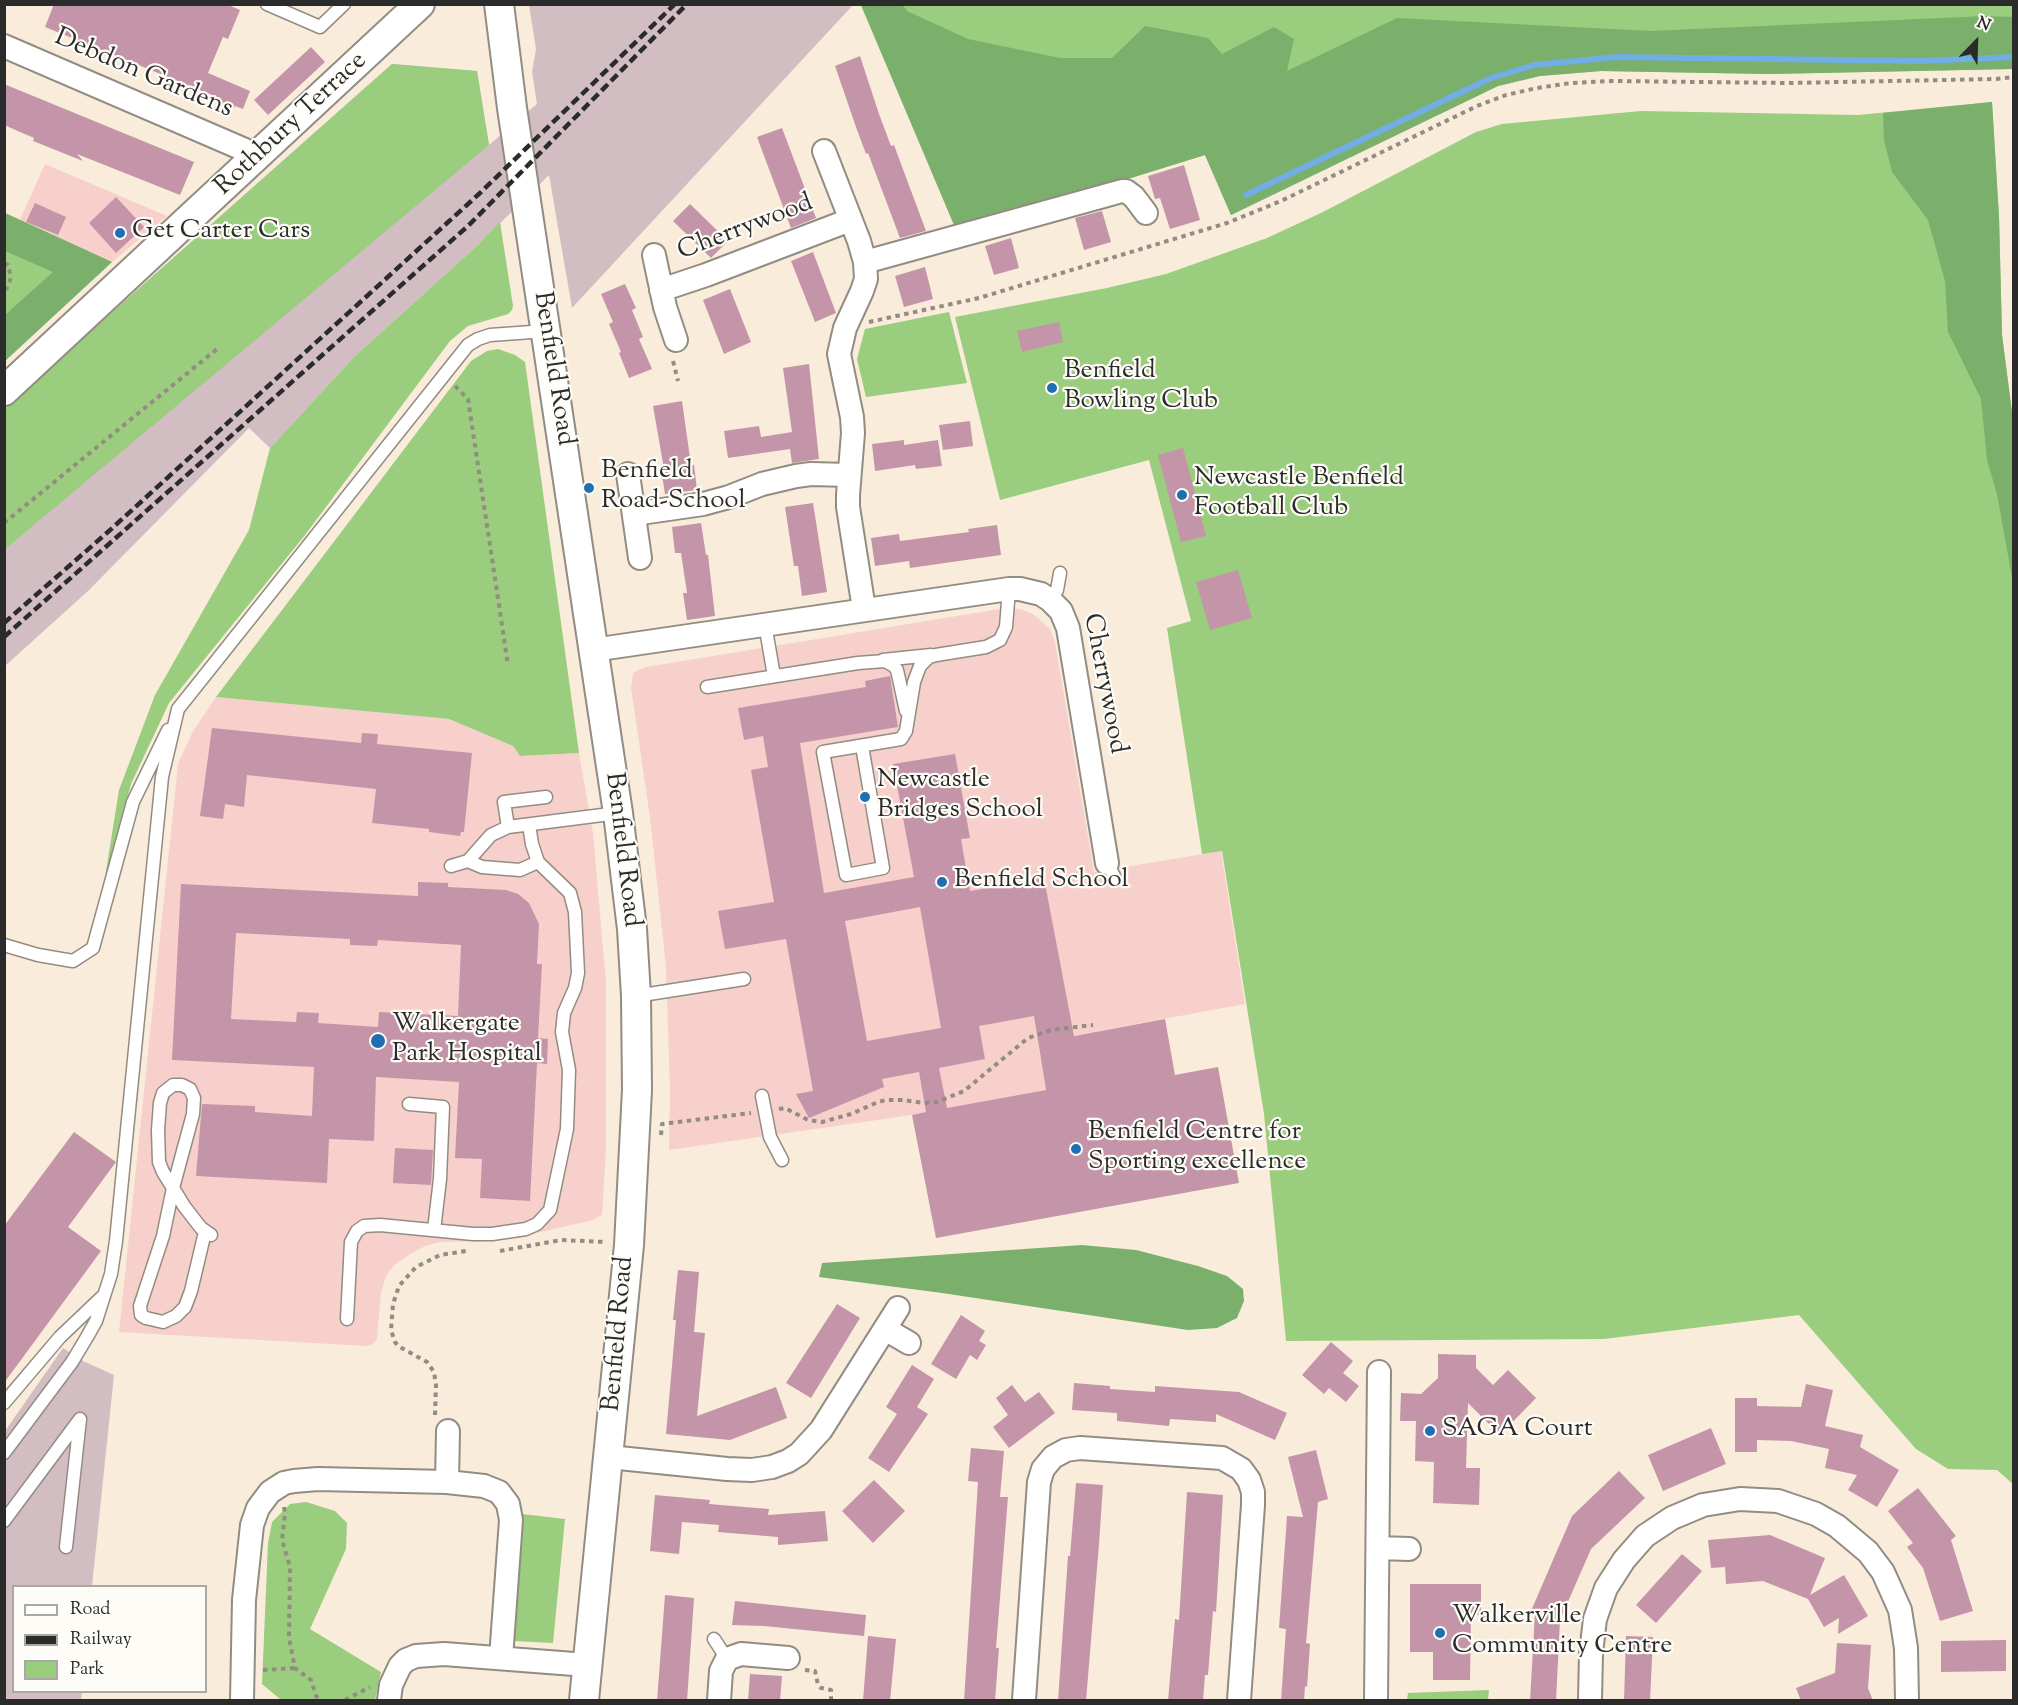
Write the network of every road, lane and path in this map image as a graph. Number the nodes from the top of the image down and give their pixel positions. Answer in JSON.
{"nodes":[{"id":1,"x":267,"y":4,"type":"edge"},
{"id":2,"x":344,"y":4,"type":"edge"},
{"id":3,"x":420,"y":4,"type":"edge"},
{"id":4,"x":499,"y":4,"type":"edge"},
{"id":5,"x":4,"y":46,"type":"edge"},
{"id":6,"x":2013,"y":77,"type":"edge"},
{"id":7,"x":824,"y":151,"type":"dead end"},
{"id":8,"x":259,"y":156,"type":"junction"},
{"id":9,"x":1146,"y":213,"type":"dead end"},
{"id":10,"x":850,"y":220,"type":"junction"},
{"id":11,"x":654,"y":255,"type":"dead end"},
{"id":12,"x":865,"y":262,"type":"junction"},
{"id":13,"x":4,"y":263,"type":"edge"},
{"id":14,"x":661,"y":290,"type":"junction"},
{"id":15,"x":5,"y":291,"type":"edge"},
{"id":16,"x":845,"y":328,"type":"junction"},
{"id":17,"x":546,"y":331,"type":"junction"},
{"id":18,"x":676,"y":340,"type":"dead end"},
{"id":19,"x":217,"y":349,"type":"dead end"},
{"id":20,"x":443,"y":375,"type":"junction"},
{"id":21,"x":4,"y":391,"type":"edge"},
{"id":22,"x":628,"y":474,"type":"dead end"},
{"id":23,"x":849,"y":475,"type":"junction"},
{"id":24,"x":634,"y":514,"type":"junction"},
{"id":25,"x":4,"y":523,"type":"edge"},
{"id":26,"x":640,"y":558,"type":"dead end"},
{"id":27,"x":1060,"y":573,"type":"dead end"},
{"id":28,"x":1009,"y":589,"type":"junction"},
{"id":29,"x":1050,"y":600,"type":"junction"},
{"id":30,"x":864,"y":609,"type":"junction"},
{"id":31,"x":765,"y":624,"type":"junction"},
{"id":32,"x":593,"y":650,"type":"junction"},
{"id":33,"x":936,"y":655,"type":"junction"},
{"id":34,"x":878,"y":660,"type":"junction"},
{"id":35,"x":508,"y":665,"type":"dead end"},
{"id":36,"x":774,"y":676,"type":"junction"},
{"id":37,"x":707,"y":687,"type":"dead end"},
{"id":38,"x":178,"y":709,"type":"junction"},
{"id":39,"x":907,"y":718,"type":"junction"},
{"id":40,"x":862,"y":746,"type":"junction"},
{"id":41,"x":546,"y":797,"type":"dead end"},
{"id":42,"x":618,"y":813,"type":"junction"},
{"id":43,"x":529,"y":825,"type":"junction"},
{"id":44,"x":508,"y":827,"type":"junction"},
{"id":45,"x":468,"y":861,"type":"junction"},
{"id":46,"x":538,"y":862,"type":"junction"},
{"id":47,"x":451,"y":866,"type":"dead end"},
{"id":48,"x":1111,"y":871,"type":"dead end"},
{"id":49,"x":4,"y":945,"type":"edge"},
{"id":50,"x":744,"y":979,"type":"dead end"},
{"id":51,"x":636,"y":996,"type":"junction"},
{"id":52,"x":1093,"y":1025,"type":"dead end"},
{"id":53,"x":762,"y":1096,"type":"dead end"},
{"id":54,"x":409,"y":1104,"type":"dead end"},
{"id":55,"x":765,"y":1111,"type":"junction"},
{"id":56,"x":635,"y":1149,"type":"junction"},
{"id":57,"x":782,"y":1160,"type":"dead end"},
{"id":58,"x":173,"y":1188,"type":"junction"},
{"id":59,"x":434,"y":1230,"type":"junction"},
{"id":60,"x":629,"y":1245,"type":"junction"},
{"id":61,"x":475,"y":1251,"type":"dead end"},
{"id":62,"x":492,"y":1251,"type":"dead end"},
{"id":63,"x":105,"y":1294,"type":"junction"},
{"id":64,"x":898,"y":1308,"type":"dead end"},
{"id":65,"x":347,"y":1319,"type":"dead end"},
{"id":66,"x":885,"y":1329,"type":"junction"},
{"id":67,"x":909,"y":1343,"type":"dead end"},
{"id":68,"x":1379,"y":1372,"type":"dead end"},
{"id":69,"x":4,"y":1403,"type":"edge"},
{"id":70,"x":448,"y":1431,"type":"joint"},
{"id":71,"x":4,"y":1453,"type":"edge"},
{"id":72,"x":609,"y":1456,"type":"junction"},
{"id":73,"x":447,"y":1482,"type":"junction"},
{"id":74,"x":277,"y":1487,"type":"junction"},
{"id":75,"x":4,"y":1521,"type":"edge"},
{"id":76,"x":66,"y":1547,"type":"dead end"},
{"id":77,"x":1378,"y":1548,"type":"junction"},
{"id":78,"x":1409,"y":1549,"type":"dead end"},
{"id":79,"x":714,"y":1640,"type":"dead end"},
{"id":80,"x":501,"y":1658,"type":"junction"},
{"id":81,"x":788,"y":1658,"type":"joint"},
{"id":82,"x":727,"y":1659,"type":"junction"},
{"id":83,"x":587,"y":1665,"type":"junction"},
{"id":84,"x":295,"y":1668,"type":"junction"},
{"id":85,"x":243,"y":1671,"type":"junction"},
{"id":86,"x":242,"y":1701,"type":"edge"},
{"id":87,"x":320,"y":1701,"type":"edge"},
{"id":88,"x":389,"y":1701,"type":"edge"},
{"id":89,"x":584,"y":1701,"type":"edge"},
{"id":90,"x":719,"y":1701,"type":"edge"},
{"id":91,"x":831,"y":1701,"type":"edge"},
{"id":92,"x":1024,"y":1701,"type":"edge"},
{"id":93,"x":1239,"y":1701,"type":"edge"},
{"id":94,"x":1376,"y":1701,"type":"edge"},
{"id":95,"x":1590,"y":1701,"type":"edge"},
{"id":96,"x":1907,"y":1701,"type":"edge"}],
"edges":[{"from":1,"to":2,"type":"lane"},
{"from":3,"to":8,"type":"street","name":"Rothbury Terrace"},
{"from":4,"to":17,"type":"street","name":"Benfield Road"},
{"from":5,"to":8,"type":"street","name":"Debdon Gardens"},
{"from":6,"to":16,"type":"path"},
{"from":7,"to":10,"type":"street","name":"Cherrywood"},
{"from":8,"to":21,"type":"street","name":"Rothbury Terrace"},
{"from":9,"to":12,"type":"street"},
{"from":10,"to":12,"type":"street","name":"Cherrywood"},
{"from":10,"to":14,"type":"street","name":"Cherrywood"},
{"from":11,"to":14,"type":"street","name":"Cherrywood"},
{"from":12,"to":16,"type":"street","name":"Cherrywood"},
{"from":13,"to":15,"type":"path"},
{"from":14,"to":18,"type":"street","name":"Cherrywood"},
{"from":16,"to":23,"type":"street","name":"Cherrywood"},
{"from":17,"to":20,"type":"lane"},
{"from":17,"to":32,"type":"street","name":"Benfield Road"},
{"from":19,"to":25,"type":"path"},
{"from":20,"to":35,"type":"path"},
{"from":20,"to":38,"type":"lane"},
{"from":22,"to":24,"type":"street"},
{"from":23,"to":24,"type":"street"},
{"from":23,"to":30,"type":"street","name":"Cherrywood"},
{"from":24,"to":26,"type":"street"},
{"from":27,"to":29,"type":"lane"},
{"from":28,"to":29,"type":"street","name":"Cherrywood"},
{"from":28,"to":30,"type":"street","name":"Cherrywood"},
{"from":28,"to":33,"type":"lane"},
{"from":29,"to":48,"type":"street","name":"Cherrywood"},
{"from":30,"to":31,"type":"street","name":"Cherrywood"},
{"from":31,"to":32,"type":"street","name":"Cherrywood"},
{"from":31,"to":36,"type":"lane"},
{"from":32,"to":42,"type":"street","name":"Benfield Road"},
{"from":33,"to":34,"type":"lane"},
{"from":33,"to":39,"type":"lane"},
{"from":34,"to":36,"type":"lane"},
{"from":34,"to":39,"type":"lane"},
{"from":36,"to":37,"type":"lane"},
{"from":38,"to":49,"type":"lane"},
{"from":38,"to":63,"type":"lane"},
{"from":39,"to":40,"type":"lane"},
{"from":40,"to":40,"type":"lane"},
{"from":41,"to":44,"type":"lane"},
{"from":42,"to":43,"type":"lane"},
{"from":42,"to":51,"type":"street","name":"Benfield Road"},
{"from":43,"to":44,"type":"lane"},
{"from":43,"to":46,"type":"lane"},
{"from":44,"to":45,"type":"lane"},
{"from":45,"to":46,"type":"lane"},
{"from":45,"to":47,"type":"lane"},
{"from":46,"to":59,"type":"lane"},
{"from":50,"to":51,"type":"lane"},
{"from":51,"to":56,"type":"street","name":"Benfield Road"},
{"from":52,"to":55,"type":"path"},
{"from":53,"to":55,"type":"lane"},
{"from":54,"to":59,"type":"lane"},
{"from":55,"to":56,"type":"path"},
{"from":55,"to":57,"type":"lane"},
{"from":56,"to":60,"type":"street","name":"Benfield Road"},
{"from":58,"to":58,"type":"lane"},
{"from":58,"to":58,"type":"lane"},
{"from":59,"to":65,"type":"lane"},
{"from":60,"to":62,"type":"path"},
{"from":60,"to":72,"type":"street","name":"Benfield Road"},
{"from":61,"to":70,"type":"path"},
{"from":63,"to":69,"type":"lane"},
{"from":63,"to":71,"type":"lane"},
{"from":64,"to":66,"type":"street"},
{"from":66,"to":67,"type":"street"},
{"from":66,"to":72,"type":"street"},
{"from":68,"to":77,"type":"street"},
{"from":70,"to":73,"type":"street"},
{"from":72,"to":83,"type":"street","name":"Benfield Road"},
{"from":73,"to":74,"type":"street"},
{"from":73,"to":80,"type":"street"},
{"from":74,"to":84,"type":"path"},
{"from":74,"to":85,"type":"street"},
{"from":75,"to":76,"type":"lane"},
{"from":77,"to":78,"type":"street"},
{"from":77,"to":94,"type":"street"},
{"from":79,"to":82,"type":"lane"},
{"from":80,"to":83,"type":"street"},
{"from":80,"to":88,"type":"street"},
{"from":81,"to":82,"type":"street"},
{"from":81,"to":91,"type":"path"},
{"from":82,"to":90,"type":"street"},
{"from":83,"to":89,"type":"street","name":"Benfield Road"},
{"from":84,"to":85,"type":"path"},
{"from":84,"to":87,"type":"path"},
{"from":85,"to":86,"type":"street"},
{"from":92,"to":93,"type":"street"},
{"from":95,"to":96,"type":"street"}]}
